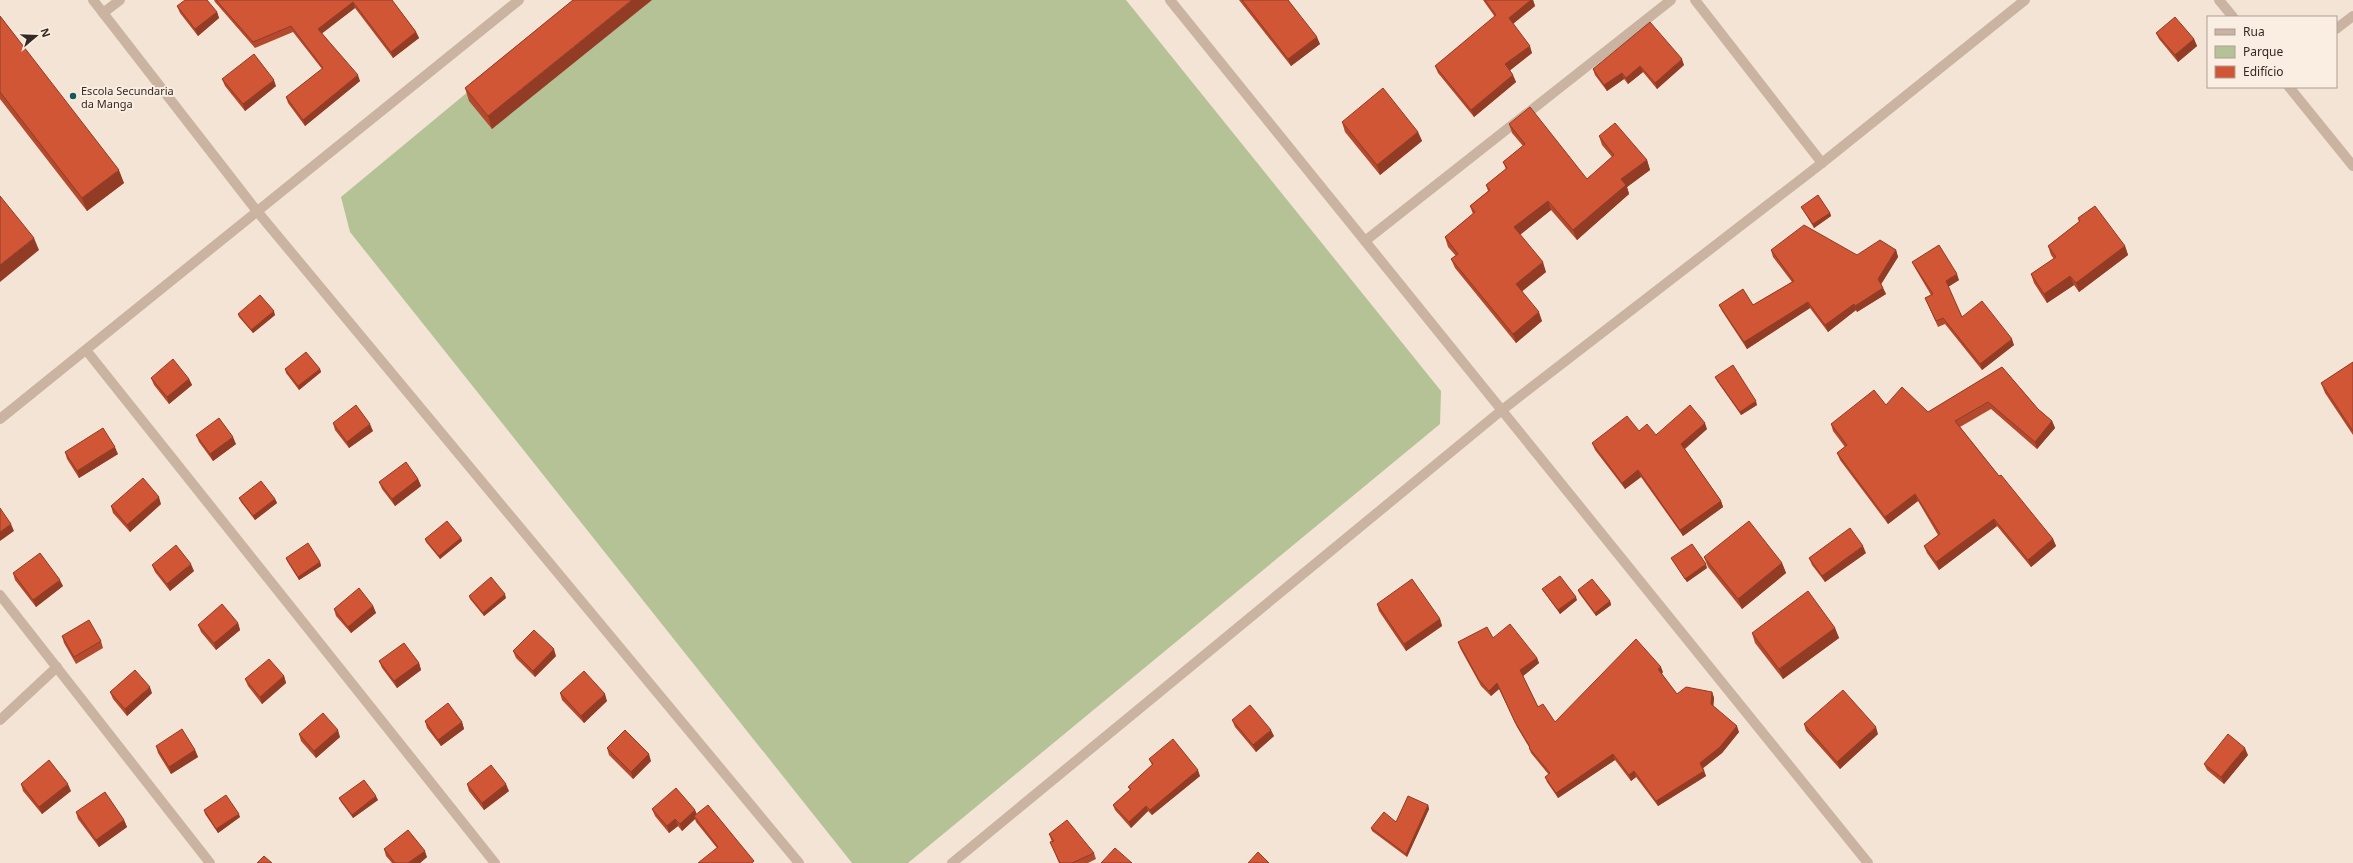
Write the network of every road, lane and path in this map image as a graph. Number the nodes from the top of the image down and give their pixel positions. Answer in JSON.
{"nodes":[{"id":1,"x":93,"y":0,"type":"edge"},
{"id":2,"x":120,"y":0,"type":"edge"},
{"id":3,"x":519,"y":0,"type":"edge"},
{"id":4,"x":1170,"y":0,"type":"edge"},
{"id":5,"x":1671,"y":0,"type":"edge"},
{"id":6,"x":1694,"y":0,"type":"edge"},
{"id":7,"x":2025,"y":0,"type":"edge"},
{"id":8,"x":2219,"y":0,"type":"edge"},
{"id":9,"x":103,"y":13,"type":"junction"},
{"id":10,"x":2232,"y":16,"type":"edge"},
{"id":11,"x":2353,"y":16,"type":"edge"},
{"id":12,"x":2337,"y":28,"type":"edge"},
{"id":13,"x":2290,"y":88,"type":"edge"},
{"id":14,"x":1822,"y":163,"type":"junction"},
{"id":15,"x":2353,"y":166,"type":"edge"},
{"id":16,"x":256,"y":210,"type":"junction"},
{"id":17,"x":1365,"y":241,"type":"junction"},
{"id":18,"x":86,"y":350,"type":"junction"},
{"id":19,"x":1502,"y":410,"type":"junction"},
{"id":20,"x":0,"y":419,"type":"edge"},
{"id":21,"x":0,"y":595,"type":"edge"},
{"id":22,"x":57,"y":667,"type":"junction"},
{"id":23,"x":0,"y":720,"type":"edge"},
{"id":24,"x":210,"y":863,"type":"edge"},
{"id":25,"x":495,"y":863,"type":"edge"},
{"id":26,"x":799,"y":863,"type":"edge"},
{"id":27,"x":952,"y":863,"type":"edge"},
{"id":28,"x":1868,"y":863,"type":"edge"}],
"edges":[{"from":1,"to":9,"type":"street"},
{"from":2,"to":9,"type":"street"},
{"from":3,"to":16,"type":"street"},
{"from":4,"to":17,"type":"street"},
{"from":5,"to":17,"type":"street"},
{"from":6,"to":14,"type":"street"},
{"from":7,"to":14,"type":"street"},
{"from":8,"to":10,"type":"street"},
{"from":9,"to":16,"type":"street"},
{"from":11,"to":12,"type":"street"},
{"from":13,"to":15,"type":"street"},
{"from":14,"to":19,"type":"street"},
{"from":16,"to":18,"type":"street"},
{"from":16,"to":26,"type":"street"},
{"from":17,"to":19,"type":"street"},
{"from":18,"to":20,"type":"street"},
{"from":18,"to":25,"type":"street"},
{"from":19,"to":27,"type":"street"},
{"from":19,"to":28,"type":"street"},
{"from":21,"to":22,"type":"street"},
{"from":22,"to":23,"type":"street"},
{"from":22,"to":24,"type":"street"}]}
